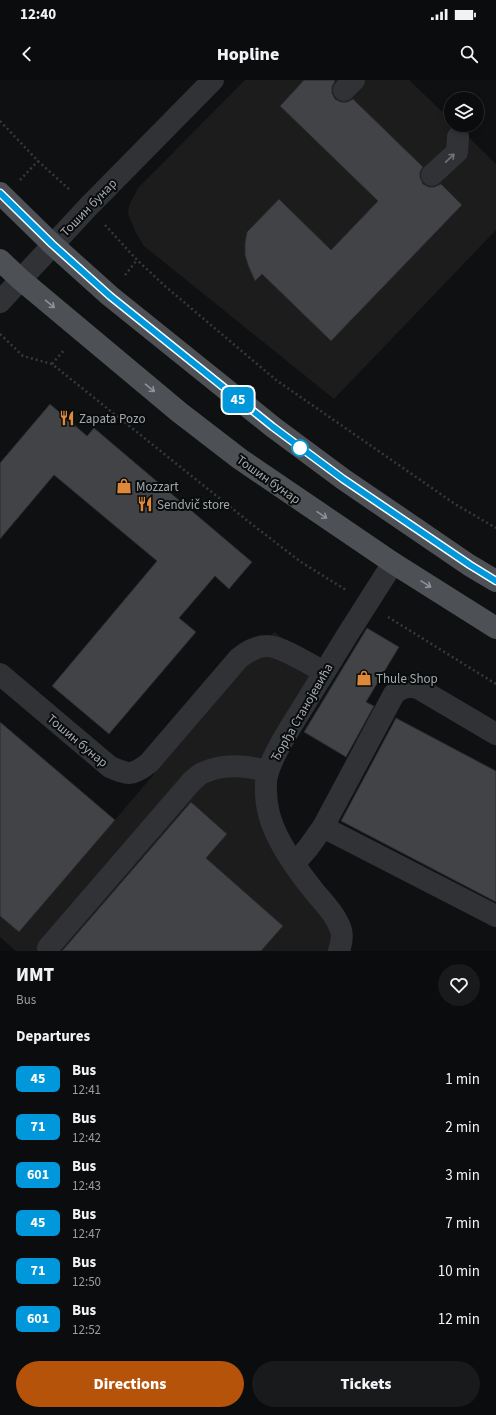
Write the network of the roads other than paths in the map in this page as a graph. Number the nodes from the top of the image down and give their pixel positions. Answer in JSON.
{"nodes":[{"id":1,"x":201,"y":84,"type":"edge"},
{"id":2,"x":458,"y":137,"type":"dead end"},
{"id":3,"x":432,"y":175,"type":"dead end"},
{"id":4,"x":0,"y":193,"type":"edge"},
{"id":5,"x":52,"y":244,"type":"junction"},
{"id":6,"x":0,"y":260,"type":"edge"},
{"id":7,"x":20,"y":279,"type":"junction"},
{"id":8,"x":0,"y":302,"type":"edge"},
{"id":9,"x":393,"y":564,"type":"junction"},
{"id":10,"x":496,"y":581,"type":"edge"},
{"id":11,"x":496,"y":628,"type":"edge"},
{"id":12,"x":324,"y":672,"type":"junction"},
{"id":13,"x":0,"y":674,"type":"edge"},
{"id":14,"x":496,"y":734,"type":"edge"},
{"id":15,"x":268,"y":770,"type":"junction"},
{"id":16,"x":323,"y":827,"type":"junction"},
{"id":17,"x":294,"y":864,"type":"junction"},
{"id":18,"x":496,"y":916,"type":"edge"},
{"id":19,"x":48,"y":948,"type":"dead end"},
{"id":20,"x":339,"y":951,"type":"edge"}],
"edges":[{"from":1,"to":5,"type":"street","name":"Тошин бунар"},
{"from":3,"to":2,"type":"street","one_way":true},
{"from":4,"to":5,"type":"main road"},
{"from":5,"to":7,"type":"street"},
{"from":5,"to":10,"type":"main road","name":"Тошин бунар"},
{"from":6,"to":7,"type":"main road","name":"Тошин бунар"},
{"from":7,"to":8,"type":"street"},
{"from":7,"to":9,"type":"main road","name":"Тошин бунар","one_way":true},
{"from":9,"to":11,"type":"main road","name":"Тошин бунар","one_way":true},
{"from":9,"to":12,"type":"street","name":"Ђорђа Станојевића"},
{"from":12,"to":13,"type":"street","name":"Тошин бунар"},
{"from":12,"to":15,"type":"street","name":"Ђорђа Станојевића"},
{"from":14,"to":16,"type":"street"},
{"from":15,"to":17,"type":"street","name":"Ђорђа Станојевића"},
{"from":15,"to":19,"type":"street"},
{"from":16,"to":17,"type":"street"},
{"from":16,"to":18,"type":"street"},
{"from":17,"to":20,"type":"street","name":"Ђорђа Станојевића"}]}
